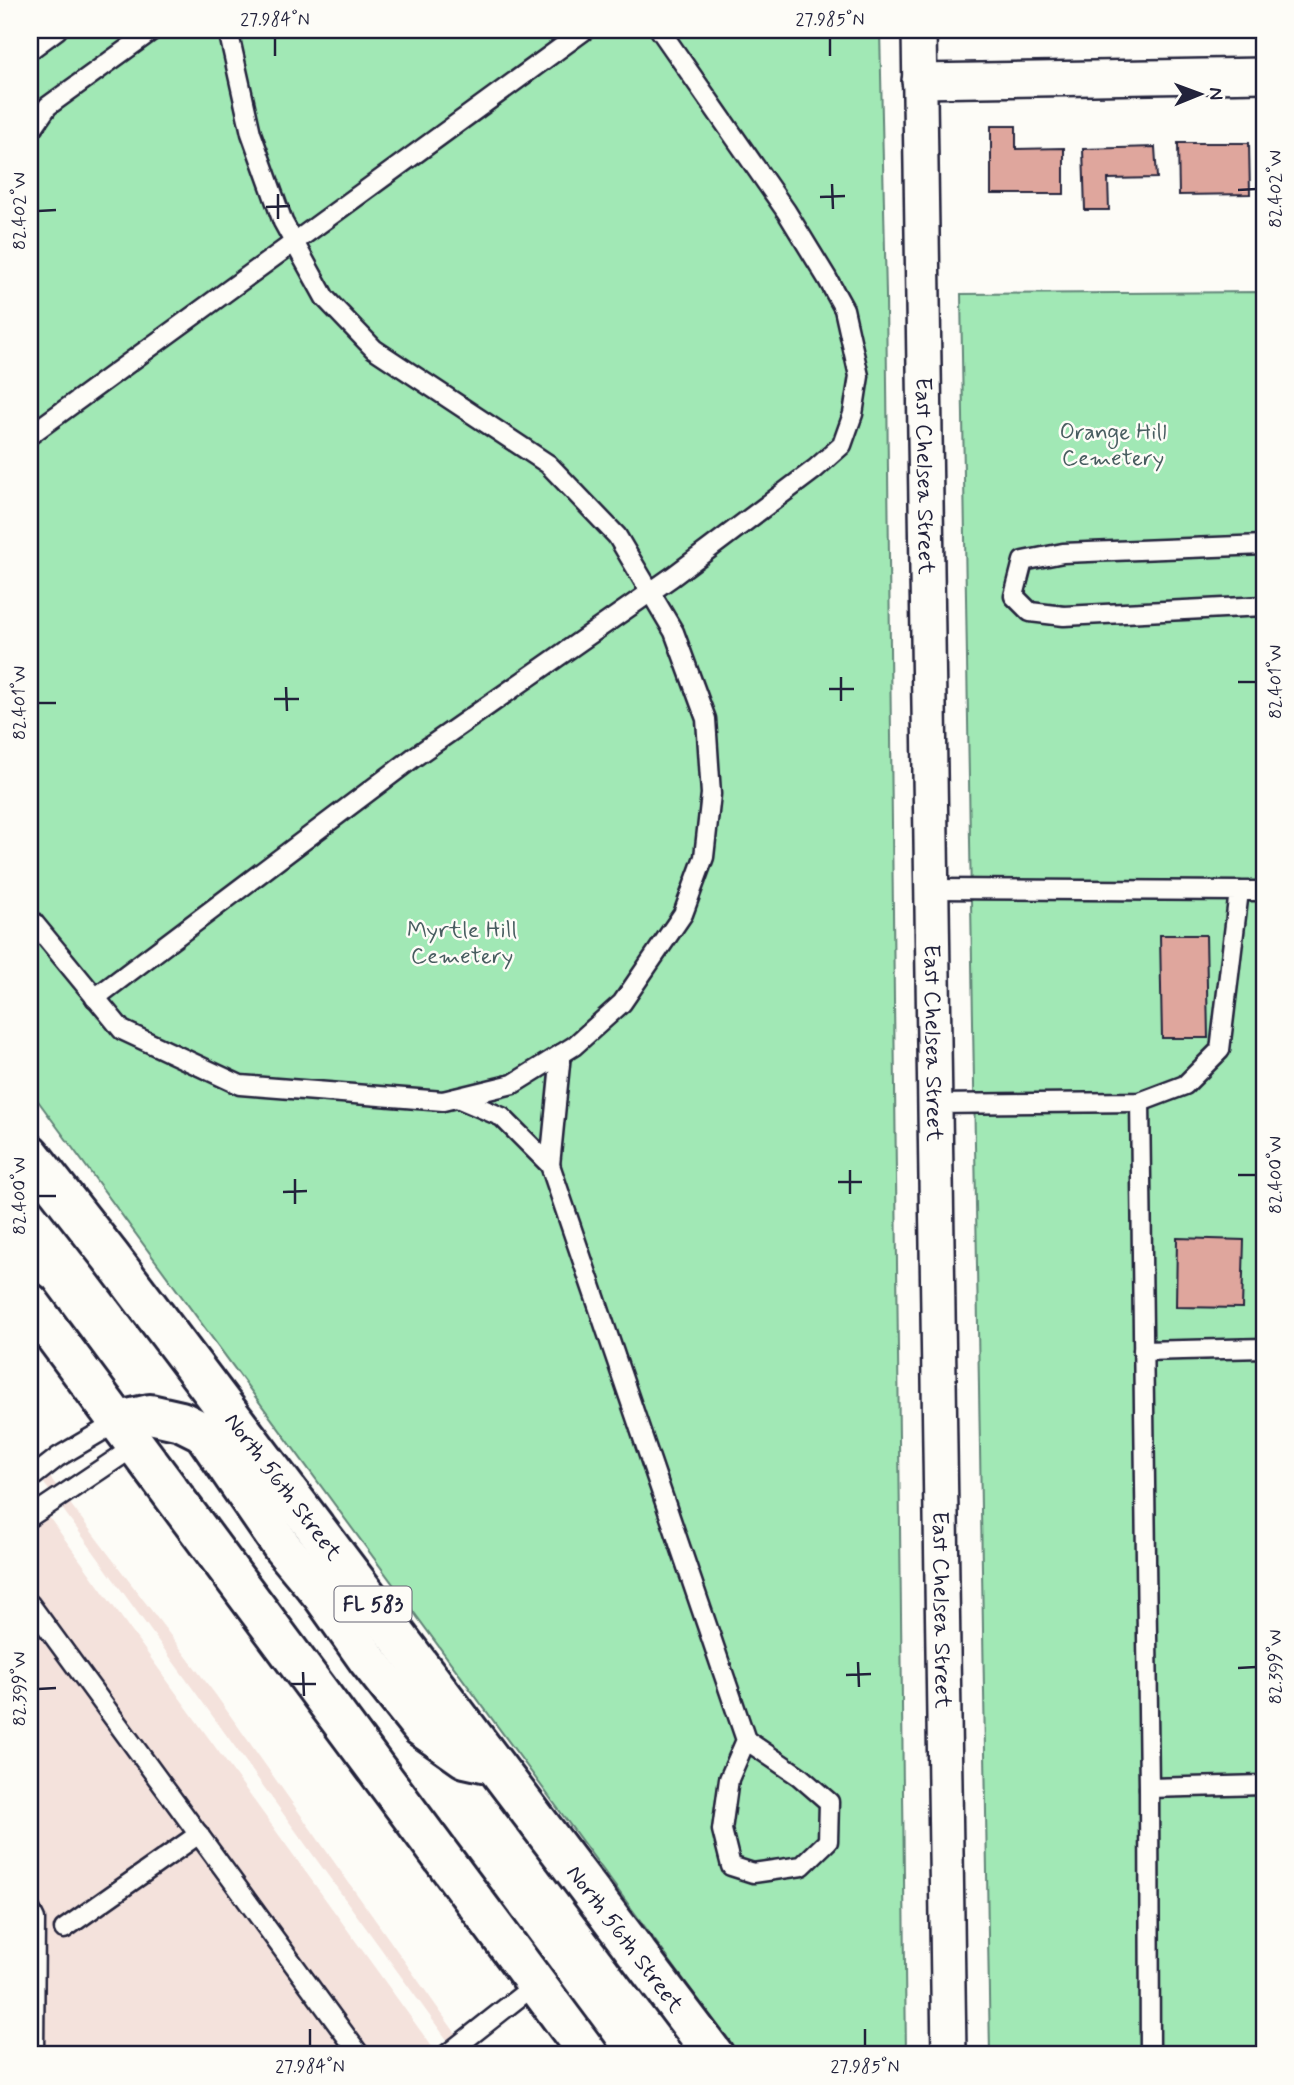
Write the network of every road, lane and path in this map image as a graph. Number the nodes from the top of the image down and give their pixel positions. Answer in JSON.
{"nodes":[{"id":1,"x":57,"y":30,"type":"edge"},
{"id":2,"x":153,"y":30,"type":"edge"},
{"id":3,"x":228,"y":30,"type":"edge"},
{"id":4,"x":585,"y":30,"type":"edge"},
{"id":5,"x":660,"y":30,"type":"edge"},
{"id":6,"x":919,"y":30,"type":"edge"},
{"id":7,"x":30,"y":50,"type":"edge"},
{"id":8,"x":1264,"y":75,"type":"edge"},
{"id":9,"x":919,"y":81,"type":"junction"},
{"id":10,"x":30,"y":132,"type":"edge"},
{"id":11,"x":294,"y":242,"type":"junction"},
{"id":12,"x":30,"y":435,"type":"edge"},
{"id":13,"x":1264,"y":545,"type":"edge"},
{"id":14,"x":650,"y":592,"type":"junction"},
{"id":15,"x":1264,"y":606,"type":"edge"},
{"id":16,"x":932,"y":889,"type":"junction"},
{"id":17,"x":1239,"y":891,"type":"junction"},
{"id":18,"x":1264,"y":891,"type":"edge"},
{"id":19,"x":30,"y":918,"type":"edge"},
{"id":20,"x":95,"y":998,"type":"junction"},
{"id":21,"x":561,"y":1054,"type":"junction"},
{"id":22,"x":457,"y":1098,"type":"junction"},
{"id":23,"x":1140,"y":1102,"type":"junction"},
{"id":24,"x":936,"y":1104,"type":"junction"},
{"id":25,"x":30,"y":1154,"type":"edge"},
{"id":26,"x":550,"y":1165,"type":"junction"},
{"id":27,"x":30,"y":1303,"type":"edge"},
{"id":28,"x":1264,"y":1348,"type":"edge"},
{"id":29,"x":1143,"y":1351,"type":"junction"},
{"id":30,"x":128,"y":1433,"type":"junction"},
{"id":31,"x":30,"y":1479,"type":"edge"},
{"id":32,"x":30,"y":1517,"type":"edge"},
{"id":33,"x":30,"y":1604,"type":"edge"},
{"id":34,"x":746,"y":1740,"type":"junction"},
{"id":35,"x":494,"y":1764,"type":"junction"},
{"id":36,"x":1264,"y":1785,"type":"edge"},
{"id":37,"x":1149,"y":1788,"type":"junction"},
{"id":38,"x":198,"y":1834,"type":"junction"},
{"id":39,"x":30,"y":1909,"type":"edge"},
{"id":40,"x":64,"y":1929,"type":"dead end"},
{"id":41,"x":536,"y":1984,"type":"junction"},
{"id":42,"x":34,"y":2055,"type":"edge"},
{"id":43,"x":360,"y":2055,"type":"edge"},
{"id":44,"x":446,"y":2055,"type":"edge"},
{"id":45,"x":589,"y":2055,"type":"edge"},
{"id":46,"x":714,"y":2055,"type":"edge"},
{"id":47,"x":949,"y":2055,"type":"edge"},
{"id":48,"x":1150,"y":2055,"type":"edge"}],
"edges":[{"from":1,"to":7,"type":"lane"},
{"from":2,"to":10,"type":"lane"},
{"from":3,"to":11,"type":"lane"},
{"from":4,"to":11,"type":"lane"},
{"from":5,"to":14,"type":"lane"},
{"from":6,"to":9,"type":"street","name":"East Chelsea Street"},
{"from":8,"to":9,"type":"street"},
{"from":9,"to":16,"type":"street","name":"East Chelsea Street"},
{"from":11,"to":12,"type":"lane"},
{"from":11,"to":14,"type":"lane"},
{"from":13,"to":15,"type":"lane"},
{"from":14,"to":20,"type":"lane"},
{"from":14,"to":21,"type":"lane"},
{"from":16,"to":17,"type":"lane"},
{"from":16,"to":24,"type":"street","name":"East Chelsea Street"},
{"from":17,"to":18,"type":"lane"},
{"from":17,"to":23,"type":"lane"},
{"from":19,"to":20,"type":"lane"},
{"from":20,"to":22,"type":"lane"},
{"from":21,"to":22,"type":"lane"},
{"from":21,"to":26,"type":"lane"},
{"from":22,"to":26,"type":"lane"},
{"from":23,"to":24,"type":"lane"},
{"from":23,"to":29,"type":"lane"},
{"from":24,"to":47,"type":"street","name":"East Chelsea Street"},
{"from":25,"to":35,"type":"main road","name":"North 56th Street","number":"FL 583"},
{"from":26,"to":34,"type":"lane"},
{"from":27,"to":30,"type":"main road"},
{"from":28,"to":29,"type":"lane"},
{"from":29,"to":37,"type":"lane"},
{"from":30,"to":31,"type":"lane"},
{"from":30,"to":32,"type":"lane"},
{"from":30,"to":35,"type":"main road"},
{"from":30,"to":41,"type":"main road"},
{"from":33,"to":38,"type":"lane"},
{"from":34,"to":34,"type":"lane"},
{"from":35,"to":46,"type":"main road","name":"North 56th Street","number":"FL 583"},
{"from":36,"to":37,"type":"lane"},
{"from":37,"to":48,"type":"lane"},
{"from":38,"to":40,"type":"lane"},
{"from":38,"to":43,"type":"lane"},
{"from":39,"to":42,"type":"lane"},
{"from":41,"to":44,"type":"lane"},
{"from":41,"to":45,"type":"main road"}]}
